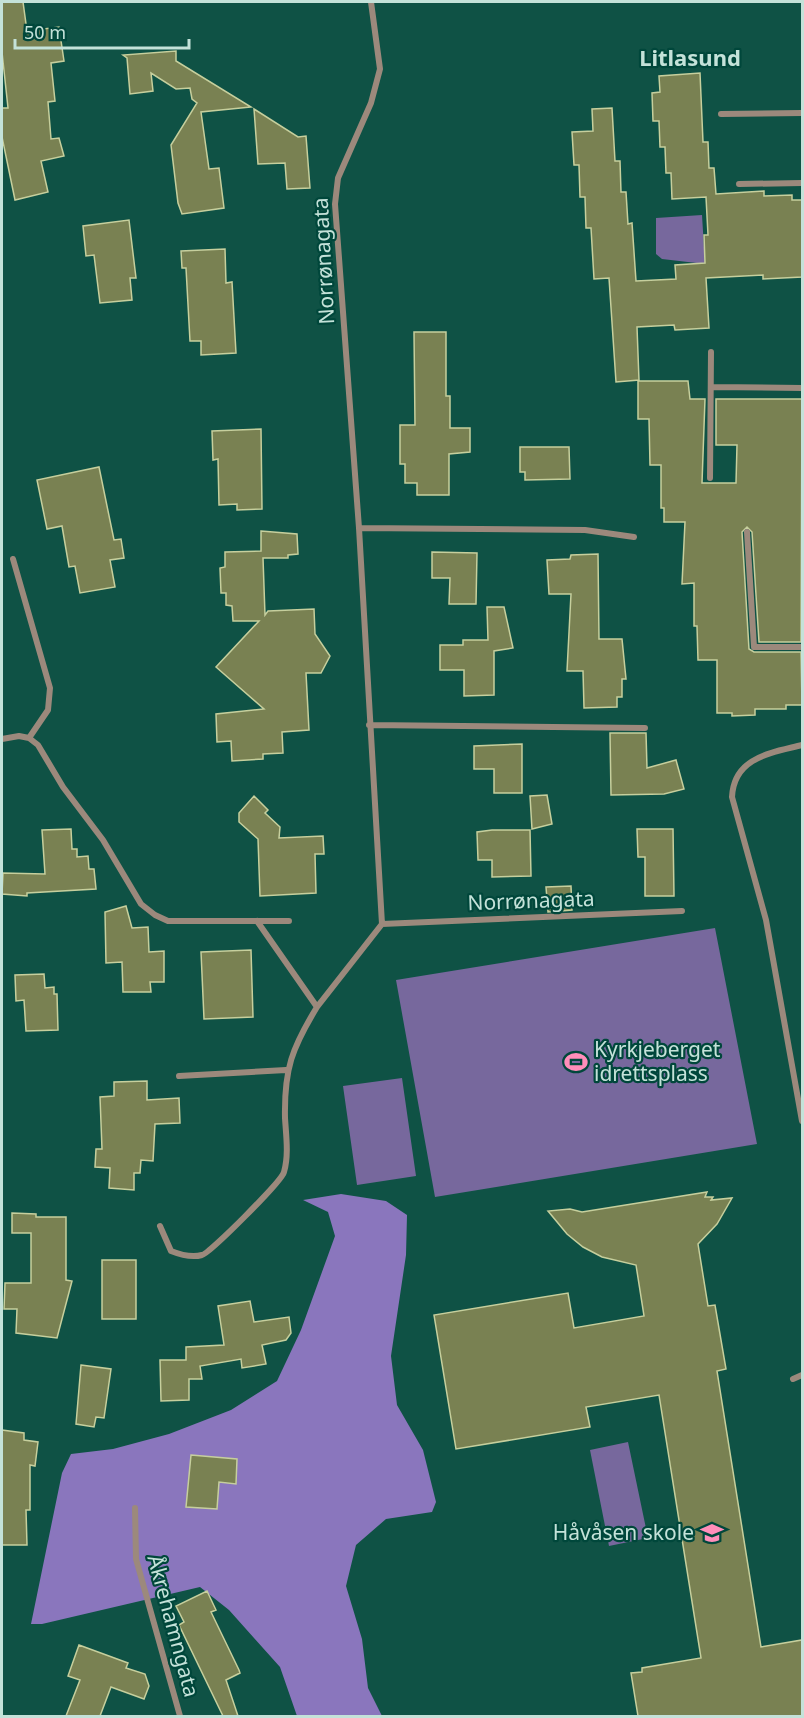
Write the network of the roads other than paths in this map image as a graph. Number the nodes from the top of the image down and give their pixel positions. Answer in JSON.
{"nodes":[{"id":1,"x":371,"y":2,"type":"edge"},
{"id":2,"x":802,"y":113,"type":"edge"},
{"id":3,"x":721,"y":114,"type":"dead end"},
{"id":4,"x":802,"y":183,"type":"edge"},
{"id":5,"x":739,"y":184,"type":"dead end"},
{"id":6,"x":711,"y":352,"type":"dead end"},
{"id":7,"x":711,"y":387,"type":"junction"},
{"id":8,"x":802,"y":388,"type":"edge"},
{"id":9,"x":710,"y":478,"type":"dead end"},
{"id":10,"x":359,"y":528,"type":"junction"},
{"id":11,"x":747,"y":532,"type":"dead end"},
{"id":12,"x":634,"y":537,"type":"dead end"},
{"id":13,"x":13,"y":559,"type":"dead end"},
{"id":14,"x":802,"y":647,"type":"edge"},
{"id":15,"x":369,"y":725,"type":"junction"},
{"id":16,"x":645,"y":728,"type":"dead end"},
{"id":17,"x":29,"y":738,"type":"junction"},
{"id":18,"x":2,"y":739,"type":"edge"},
{"id":19,"x":802,"y":745,"type":"edge"},
{"id":20,"x":682,"y":911,"type":"dead end"},
{"id":21,"x":257,"y":921,"type":"junction"},
{"id":22,"x":289,"y":921,"type":"dead end"},
{"id":23,"x":382,"y":924,"type":"junction"},
{"id":24,"x":317,"y":1007,"type":"junction"},
{"id":25,"x":286,"y":1070,"type":"junction"},
{"id":26,"x":178,"y":1076,"type":"dead end"},
{"id":27,"x":802,"y":1121,"type":"edge"},
{"id":28,"x":160,"y":1226,"type":"dead end"},
{"id":29,"x":802,"y":1375,"type":"edge"},
{"id":30,"x":793,"y":1379,"type":"dead end"},
{"id":31,"x":135,"y":1509,"type":"dead end"},
{"id":32,"x":180,"y":1716,"type":"edge"}],
"edges":[{"from":1,"to":10,"type":"street","name":"Norrønagata"},
{"from":2,"to":3,"type":"street"},
{"from":4,"to":5,"type":"street"},
{"from":6,"to":7,"type":"street"},
{"from":7,"to":8,"type":"street"},
{"from":7,"to":9,"type":"street"},
{"from":10,"to":12,"type":"street"},
{"from":10,"to":15,"type":"street","name":"Norrønagata"},
{"from":11,"to":14,"type":"street"},
{"from":13,"to":17,"type":"street"},
{"from":15,"to":16,"type":"street"},
{"from":15,"to":23,"type":"street","name":"Norrønagata"},
{"from":17,"to":18,"type":"street"},
{"from":17,"to":21,"type":"street"},
{"from":19,"to":27,"type":"street"},
{"from":20,"to":23,"type":"street","name":"Norrønagata"},
{"from":21,"to":22,"type":"street"},
{"from":21,"to":24,"type":"street"},
{"from":23,"to":24,"type":"street"},
{"from":24,"to":25,"type":"street"},
{"from":25,"to":26,"type":"street"},
{"from":25,"to":28,"type":"street"},
{"from":29,"to":30,"type":"street"},
{"from":31,"to":32,"type":"street","name":"Åkrehamngata"}]}
